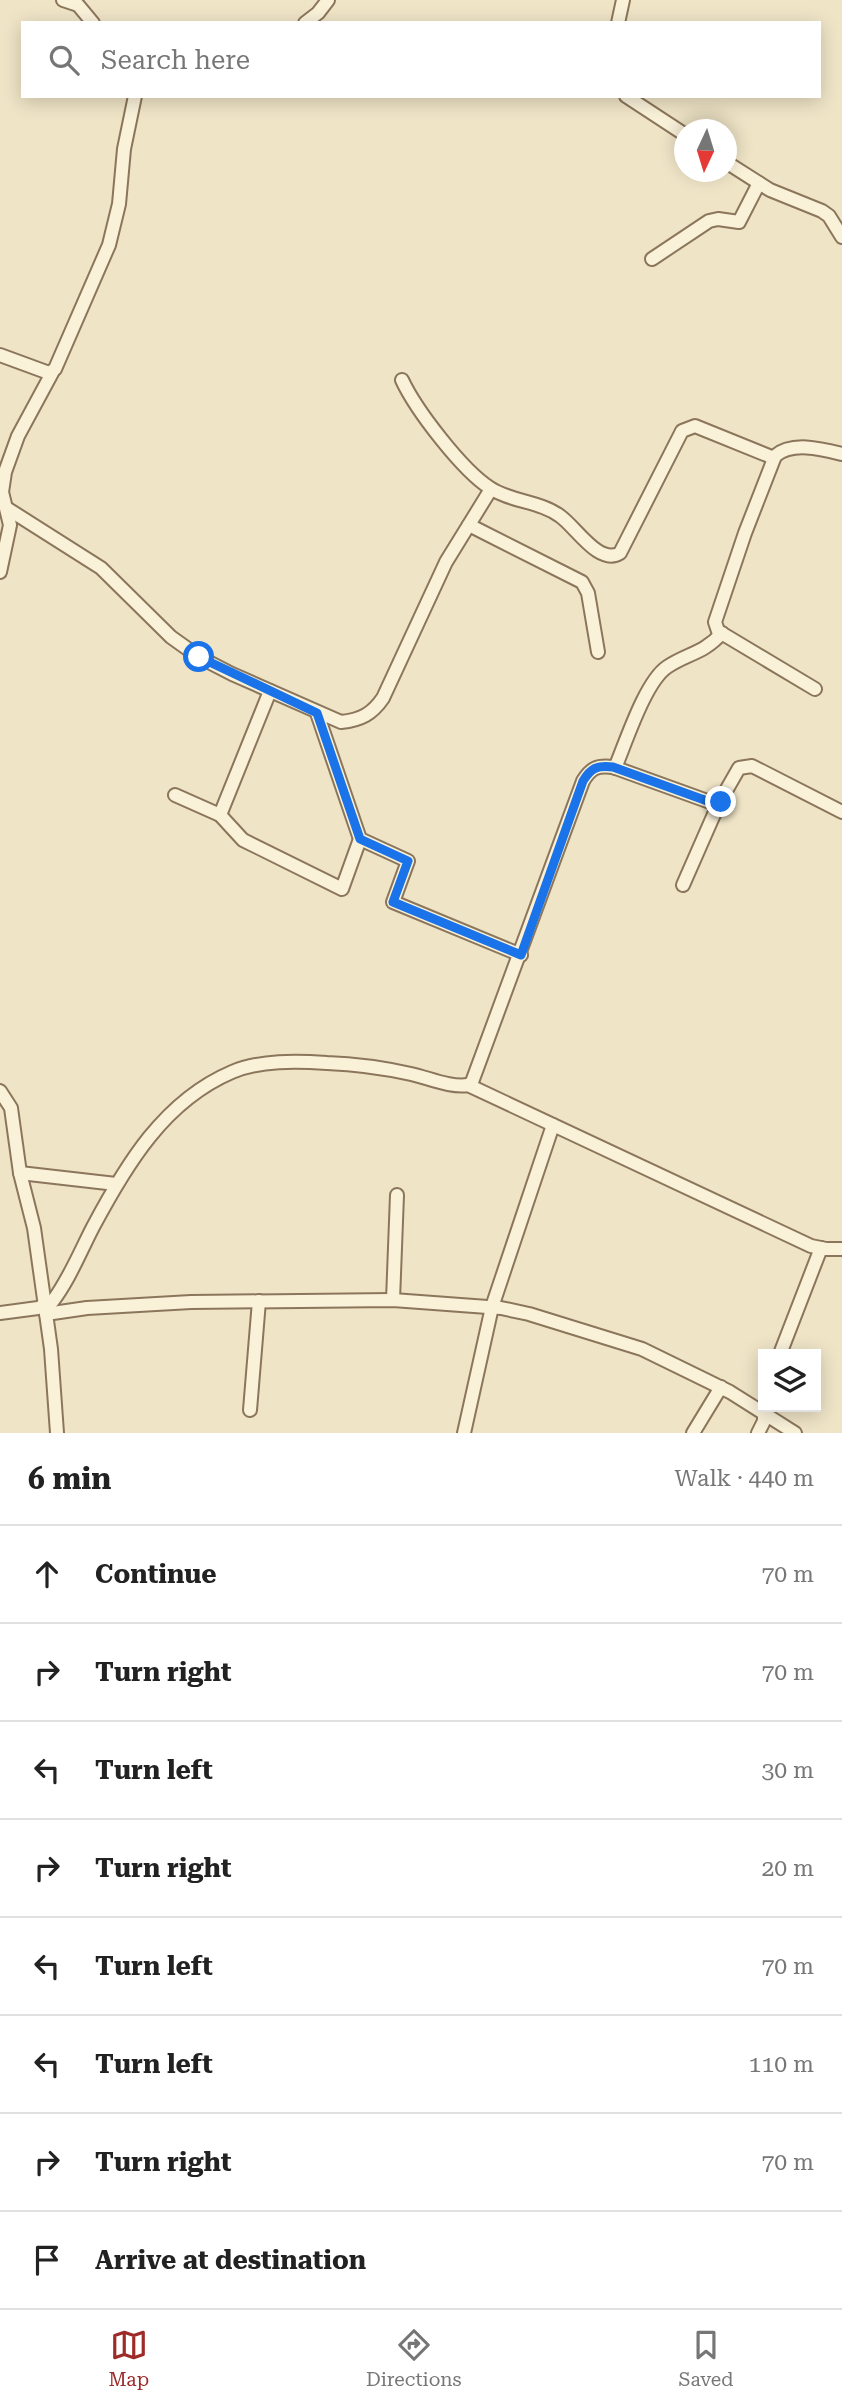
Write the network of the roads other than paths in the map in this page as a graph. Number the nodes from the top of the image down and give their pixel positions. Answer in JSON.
{"nodes":[{"id":1,"x":63,"y":0,"type":"edge"},
{"id":2,"x":328,"y":0,"type":"edge"},
{"id":3,"x":623,"y":0,"type":"edge"},
{"id":4,"x":91,"y":21,"type":"edge"},
{"id":5,"x":307,"y":21,"type":"edge"},
{"id":6,"x":618,"y":21,"type":"edge"},
{"id":7,"x":134,"y":98,"type":"edge"},
{"id":8,"x":629,"y":98,"type":"edge"},
{"id":9,"x":674,"y":127,"type":"edge"},
{"id":10,"x":737,"y":169,"type":"edge"},
{"id":11,"x":759,"y":183,"type":"junction"},
{"id":12,"x":842,"y":237,"type":"edge"},
{"id":13,"x":652,"y":259,"type":"dead end"},
{"id":14,"x":0,"y":355,"type":"edge"},
{"id":15,"x":51,"y":373,"type":"junction"},
{"id":16,"x":402,"y":380,"type":"dead end"},
{"id":17,"x":842,"y":454,"type":"edge"},
{"id":18,"x":774,"y":458,"type":"junction"},
{"id":19,"x":491,"y":489,"type":"junction"},
{"id":20,"x":8,"y":509,"type":"junction"},
{"id":21,"x":469,"y":525,"type":"junction"},
{"id":22,"x":0,"y":572,"type":"edge"},
{"id":23,"x":722,"y":634,"type":"junction"},
{"id":24,"x":598,"y":652,"type":"dead end"},
{"id":25,"x":815,"y":689,"type":"dead end"},
{"id":26,"x":270,"y":691,"type":"junction"},
{"id":27,"x":317,"y":713,"type":"junction"},
{"id":28,"x":615,"y":768,"type":"junction"},
{"id":29,"x":175,"y":795,"type":"dead end"},
{"id":30,"x":719,"y":803,"type":"junction"},
{"id":31,"x":842,"y":812,"type":"edge"},
{"id":32,"x":220,"y":815,"type":"junction"},
{"id":33,"x":360,"y":839,"type":"junction"},
{"id":34,"x":683,"y":885,"type":"dead end"},
{"id":35,"x":521,"y":955,"type":"junction"},
{"id":36,"x":468,"y":1085,"type":"junction"},
{"id":37,"x":0,"y":1091,"type":"edge"},
{"id":38,"x":553,"y":1125,"type":"junction"},
{"id":39,"x":20,"y":1172,"type":"junction"},
{"id":40,"x":116,"y":1184,"type":"junction"},
{"id":41,"x":397,"y":1195,"type":"dead end"},
{"id":42,"x":821,"y":1248,"type":"junction"},
{"id":43,"x":842,"y":1249,"type":"edge"},
{"id":44,"x":393,"y":1300,"type":"junction"},
{"id":45,"x":259,"y":1301,"type":"junction"},
{"id":46,"x":492,"y":1307,"type":"junction"},
{"id":47,"x":46,"y":1310,"type":"junction"},
{"id":48,"x":0,"y":1313,"type":"edge"},
{"id":49,"x":782,"y":1349,"type":"edge"},
{"id":50,"x":721,"y":1387,"type":"junction"},
{"id":51,"x":758,"y":1407,"type":"edge"},
{"id":52,"x":250,"y":1410,"type":"dead end"},
{"id":53,"x":764,"y":1412,"type":"edge"},
{"id":54,"x":767,"y":1412,"type":"edge"},
{"id":55,"x":57,"y":1433,"type":"edge"},
{"id":56,"x":464,"y":1433,"type":"edge"},
{"id":57,"x":694,"y":1433,"type":"edge"},
{"id":58,"x":758,"y":1433,"type":"edge"},
{"id":59,"x":795,"y":1433,"type":"edge"}],
"edges":[{"from":1,"to":4,"type":"street"},
{"from":2,"to":5,"type":"street"},
{"from":3,"to":6,"type":"street"},
{"from":7,"to":15,"type":"street"},
{"from":8,"to":9,"type":"street"},
{"from":10,"to":11,"type":"street"},
{"from":11,"to":12,"type":"street"},
{"from":11,"to":13,"type":"street"},
{"from":14,"to":15,"type":"street"},
{"from":15,"to":20,"type":"street"},
{"from":16,"to":19,"type":"street"},
{"from":17,"to":18,"type":"street"},
{"from":18,"to":19,"type":"street"},
{"from":18,"to":23,"type":"street"},
{"from":19,"to":21,"type":"street"},
{"from":20,"to":22,"type":"street"},
{"from":20,"to":26,"type":"street"},
{"from":21,"to":24,"type":"street"},
{"from":21,"to":27,"type":"street"},
{"from":23,"to":25,"type":"street"},
{"from":23,"to":28,"type":"street"},
{"from":26,"to":27,"type":"street"},
{"from":26,"to":32,"type":"street"},
{"from":27,"to":33,"type":"street"},
{"from":28,"to":30,"type":"street"},
{"from":28,"to":35,"type":"street"},
{"from":29,"to":32,"type":"street"},
{"from":30,"to":31,"type":"street"},
{"from":30,"to":34,"type":"street"},
{"from":32,"to":33,"type":"street"},
{"from":33,"to":35,"type":"street"},
{"from":35,"to":36,"type":"street"},
{"from":36,"to":38,"type":"street"},
{"from":36,"to":40,"type":"street"},
{"from":37,"to":39,"type":"street"},
{"from":38,"to":42,"type":"street"},
{"from":38,"to":46,"type":"street"},
{"from":39,"to":40,"type":"street"},
{"from":39,"to":47,"type":"street"},
{"from":40,"to":47,"type":"street"},
{"from":41,"to":44,"type":"street"},
{"from":42,"to":43,"type":"street"},
{"from":42,"to":49,"type":"street"},
{"from":44,"to":45,"type":"street"},
{"from":44,"to":46,"type":"street"},
{"from":45,"to":47,"type":"street"},
{"from":45,"to":52,"type":"street"},
{"from":46,"to":50,"type":"street"},
{"from":46,"to":56,"type":"street"},
{"from":47,"to":48,"type":"street"},
{"from":47,"to":55,"type":"street"},
{"from":50,"to":51,"type":"street"},
{"from":50,"to":57,"type":"street"},
{"from":53,"to":58,"type":"street"},
{"from":54,"to":59,"type":"street"}]}
